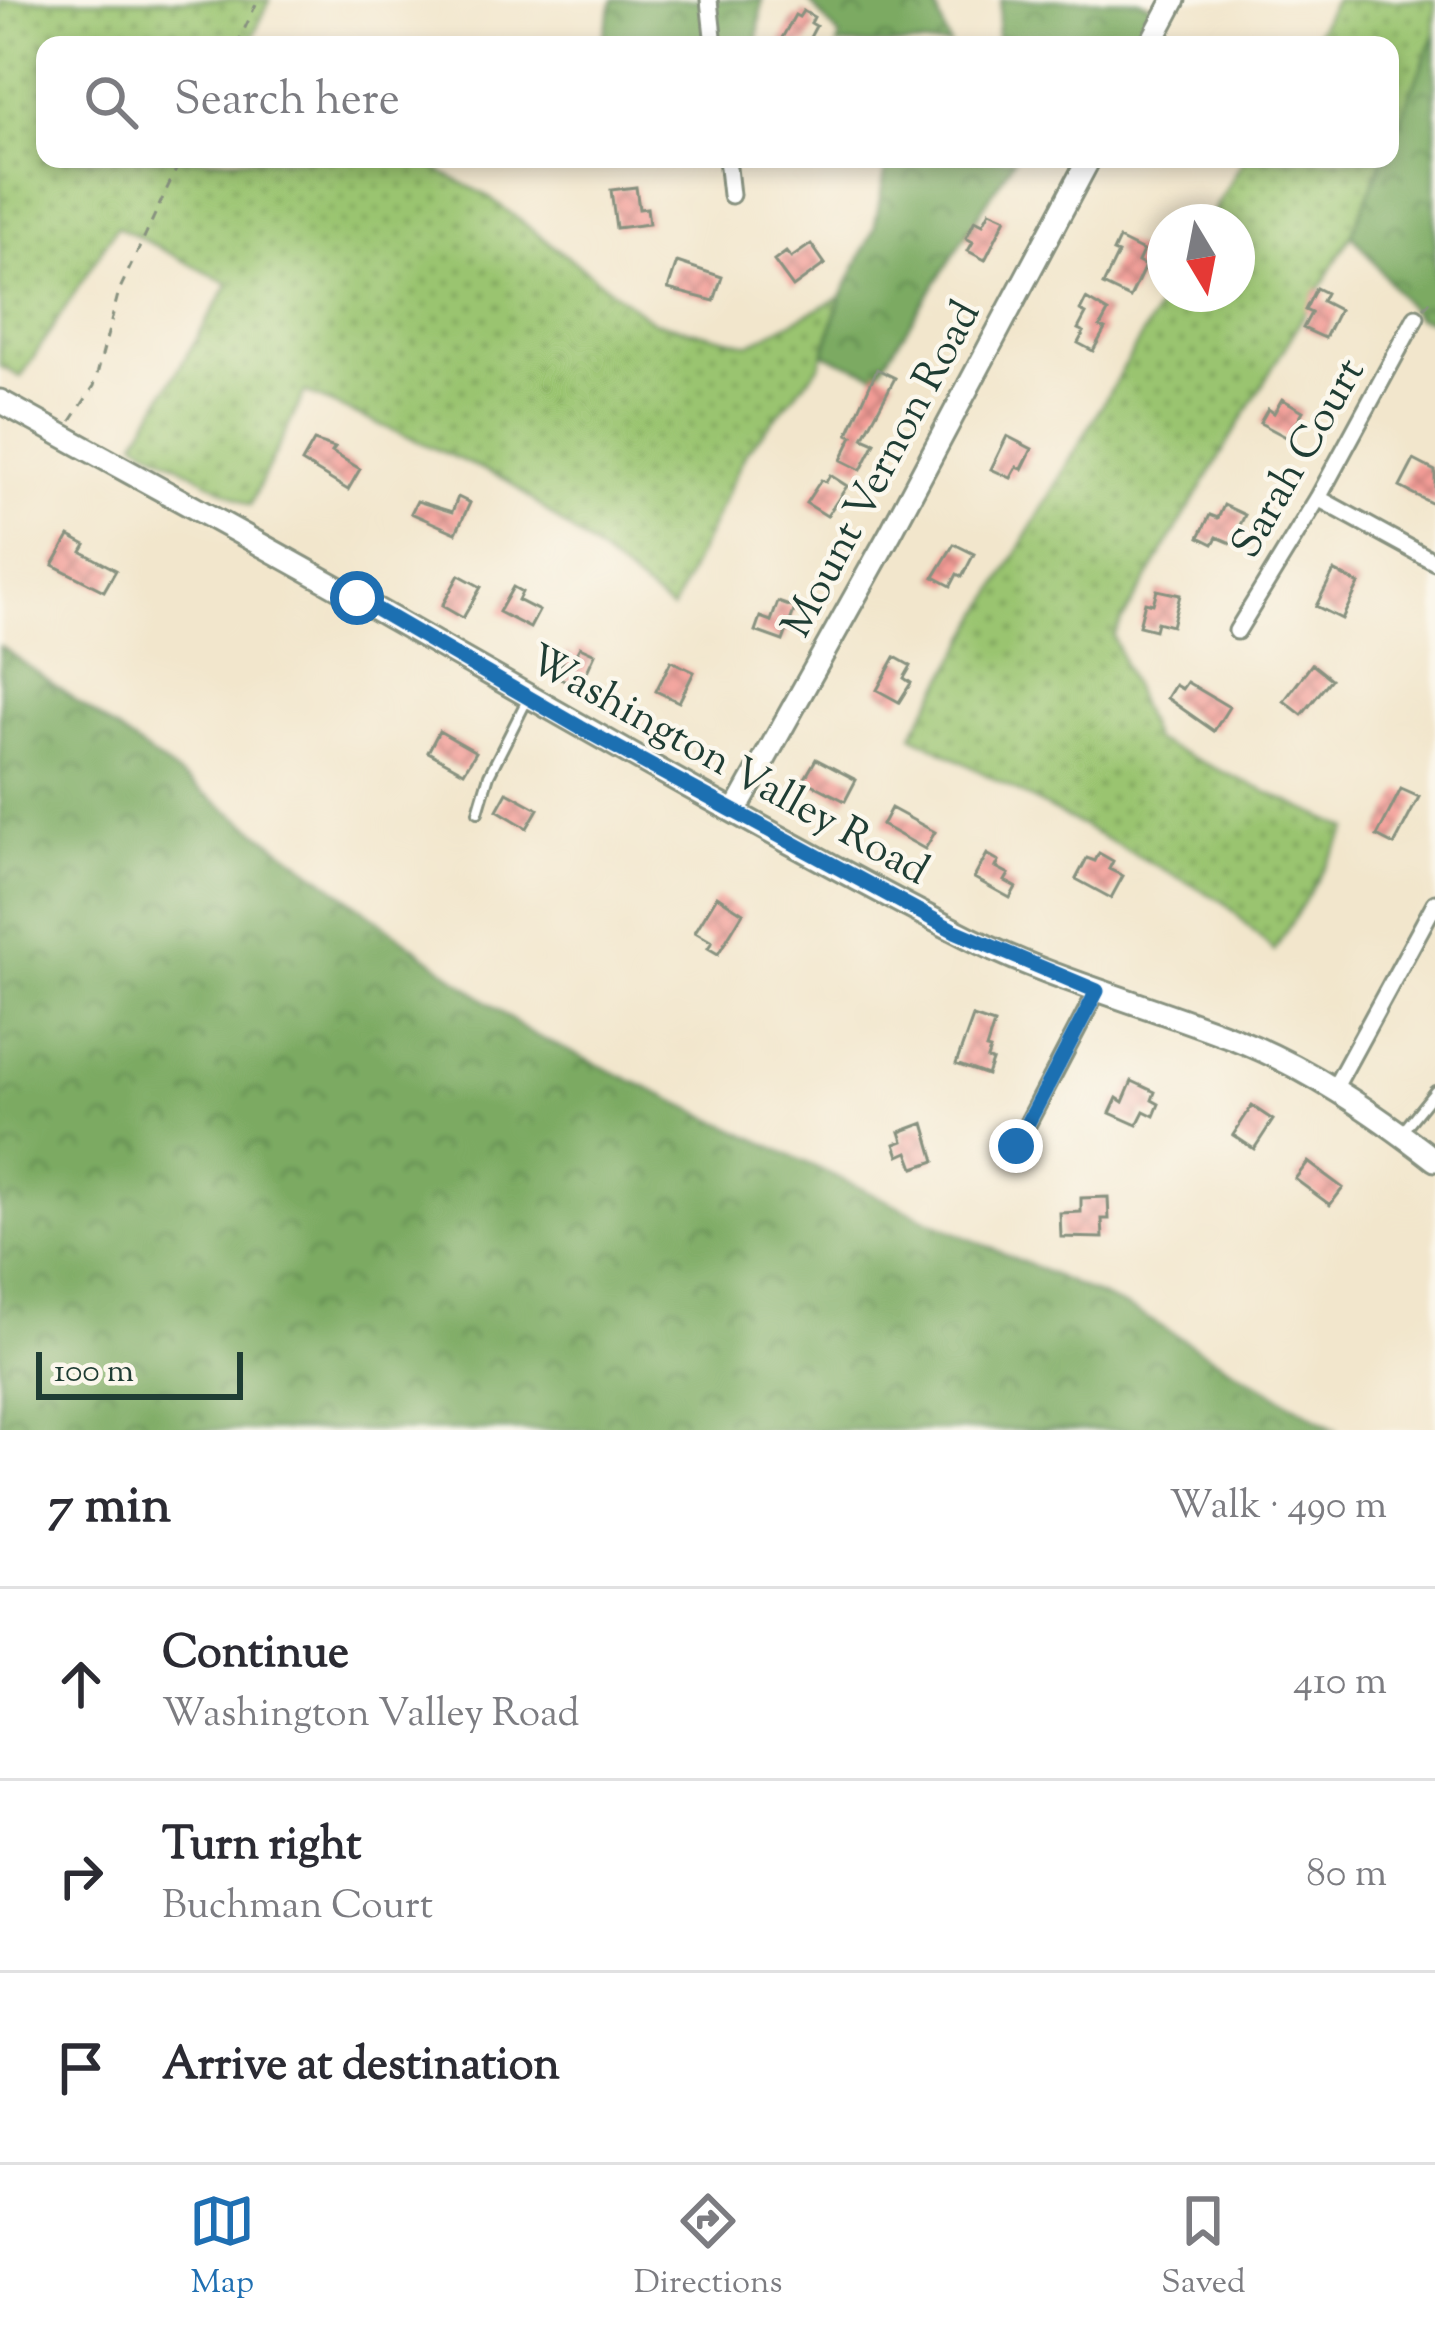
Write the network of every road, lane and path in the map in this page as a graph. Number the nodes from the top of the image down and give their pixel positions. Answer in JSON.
{"nodes":[{"id":1,"x":258,"y":0,"type":"edge"},
{"id":2,"x":709,"y":0,"type":"edge"},
{"id":3,"x":1174,"y":0,"type":"edge"},
{"id":4,"x":241,"y":36,"type":"edge"},
{"id":5,"x":713,"y":36,"type":"edge"},
{"id":6,"x":1155,"y":36,"type":"edge"},
{"id":7,"x":178,"y":168,"type":"edge"},
{"id":8,"x":728,"y":168,"type":"edge"},
{"id":9,"x":1084,"y":168,"type":"edge"},
{"id":10,"x":731,"y":195,"type":"dead end"},
{"id":11,"x":1416,"y":317,"type":"dead end"},
{"id":12,"x":0,"y":401,"type":"edge"},
{"id":13,"x":62,"y":436,"type":"junction"},
{"id":14,"x":1318,"y":498,"type":"junction"},
{"id":15,"x":1435,"y":562,"type":"edge"},
{"id":16,"x":1237,"y":631,"type":"dead end"},
{"id":17,"x":528,"y":697,"type":"junction"},
{"id":18,"x":478,"y":812,"type":"dead end"},
{"id":19,"x":735,"y":812,"type":"junction"},
{"id":20,"x":1435,"y":903,"type":"edge"},
{"id":21,"x":1097,"y":991,"type":"junction"},
{"id":22,"x":1334,"y":1089,"type":"junction"},
{"id":23,"x":1435,"y":1091,"type":"edge"},
{"id":24,"x":1401,"y":1134,"type":"junction"},
{"id":25,"x":1016,"y":1146,"type":"dead end"},
{"id":26,"x":1435,"y":1160,"type":"edge"}],
"edges":[{"from":1,"to":4,"type":"path"},
{"from":2,"to":5,"type":"street"},
{"from":3,"to":6,"type":"street"},
{"from":7,"to":13,"type":"path"},
{"from":8,"to":10,"type":"street"},
{"from":9,"to":19,"type":"street","name":"Mount Vernon Road"},
{"from":11,"to":14,"type":"street","name":"Sarah Court"},
{"from":12,"to":13,"type":"street","name":"Washington Valley Road"},
{"from":13,"to":17,"type":"street","name":"Washington Valley Road"},
{"from":14,"to":15,"type":"street"},
{"from":14,"to":16,"type":"street","name":"Sarah Court"},
{"from":17,"to":18,"type":"lane"},
{"from":17,"to":19,"type":"street","name":"Washington Valley Road"},
{"from":19,"to":21,"type":"street","name":"Washington Valley Road"},
{"from":20,"to":22,"type":"street"},
{"from":21,"to":22,"type":"street","name":"Washington Valley Road"},
{"from":21,"to":25,"type":"street"},
{"from":22,"to":24,"type":"street","name":"Washington Valley Road"},
{"from":23,"to":24,"type":"lane"},
{"from":24,"to":26,"type":"street","name":"Washington Valley Road"}]}
